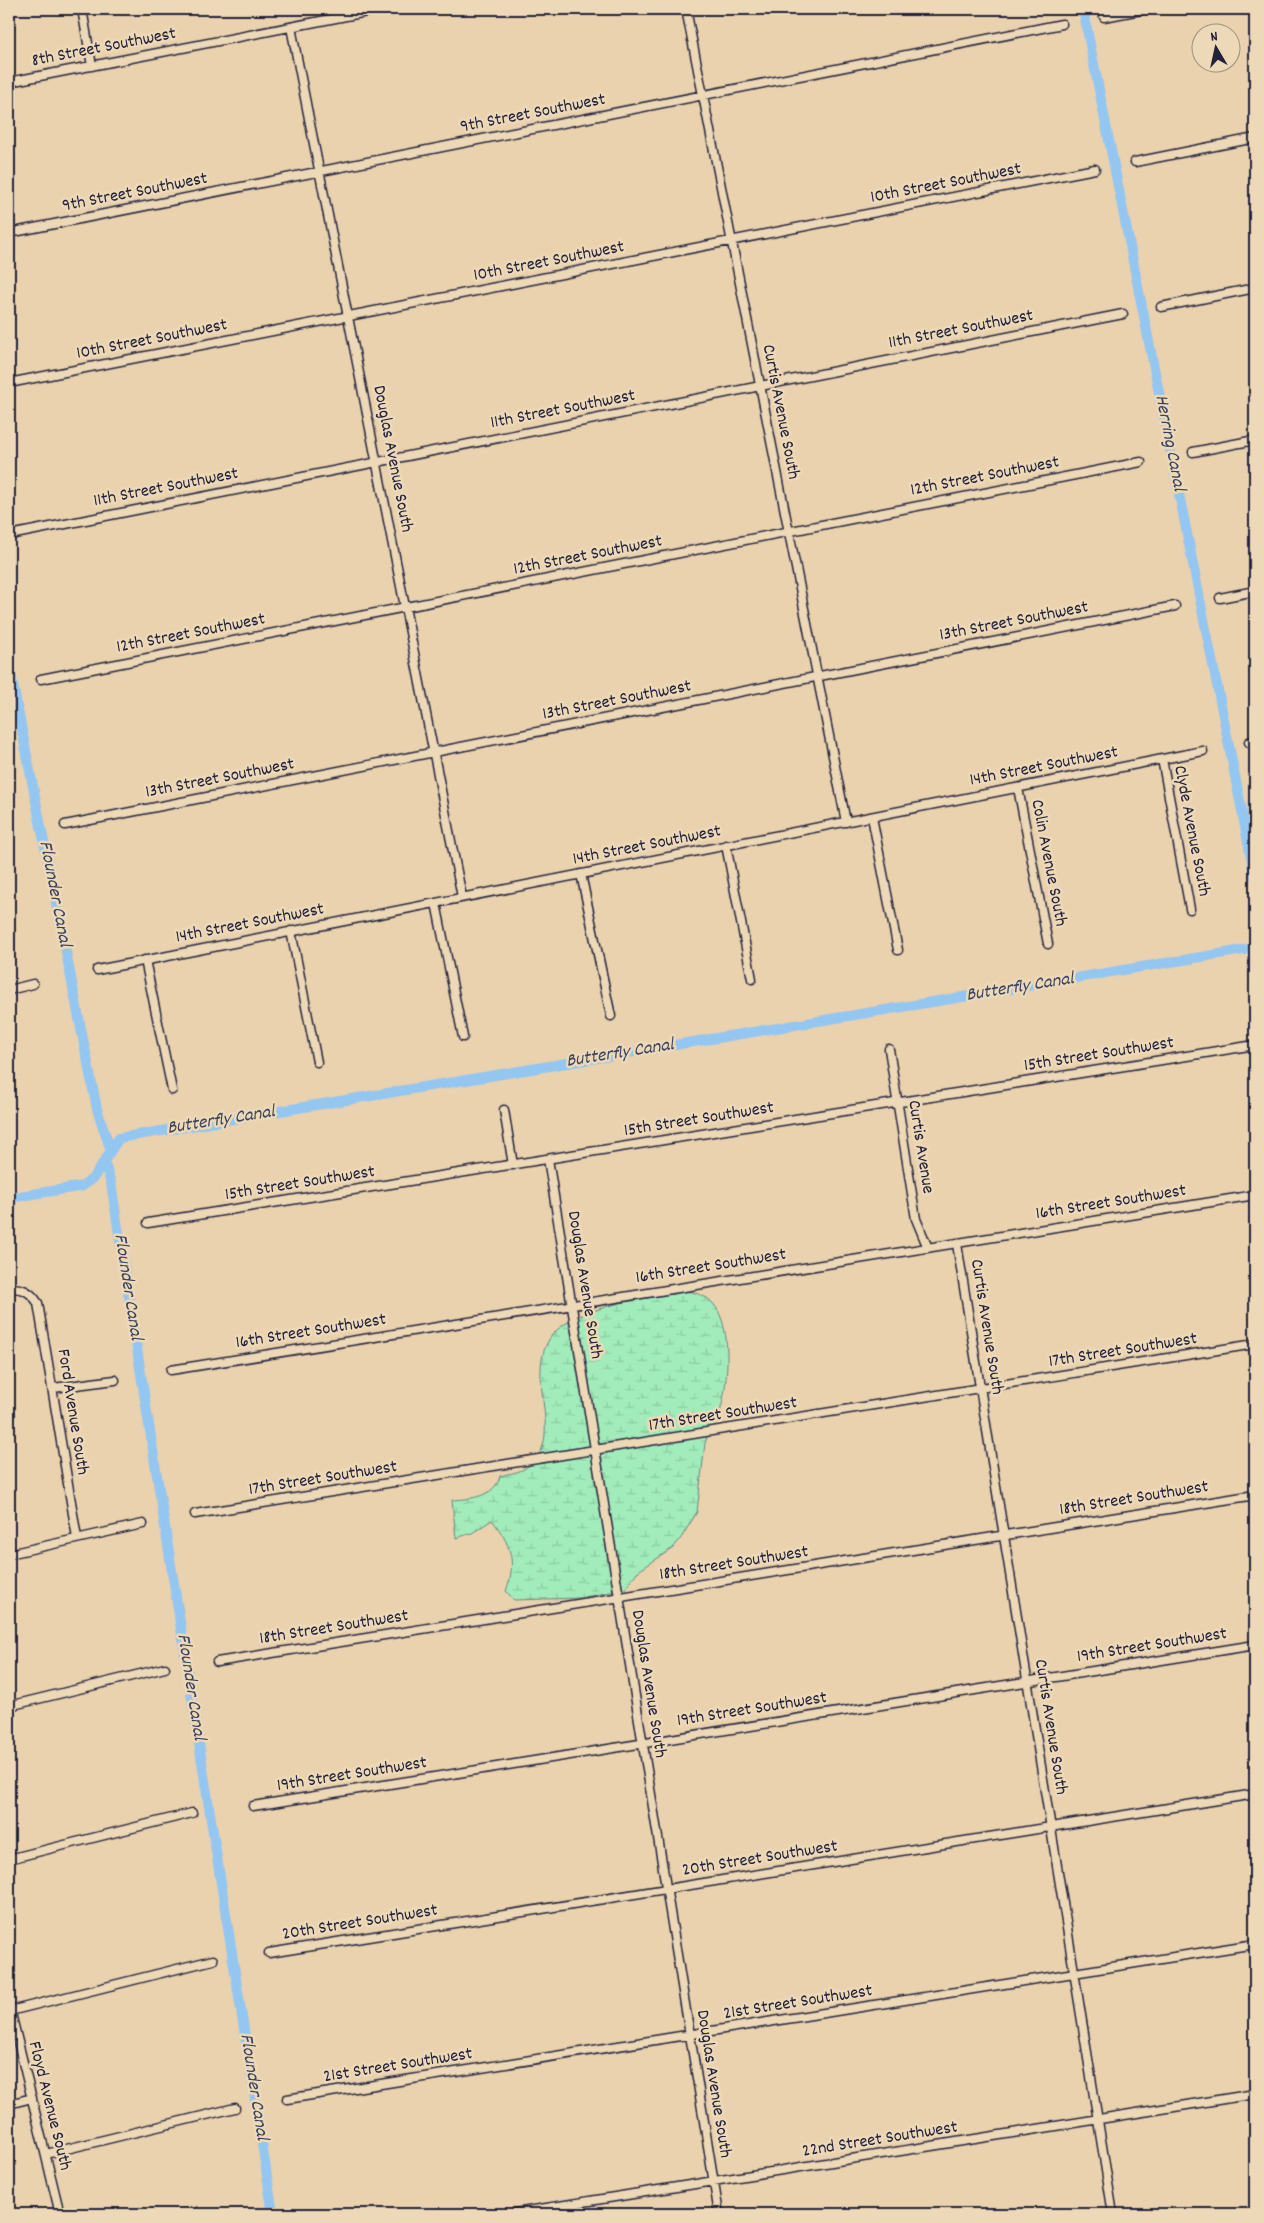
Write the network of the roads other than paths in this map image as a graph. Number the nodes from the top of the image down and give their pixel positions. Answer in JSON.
{"nodes":[{"id":1,"x":82,"y":9,"type":"edge"},
{"id":2,"x":382,"y":9,"type":"edge"},
{"id":3,"x":686,"y":9,"type":"edge"},
{"id":4,"x":1146,"y":9,"type":"edge"},
{"id":5,"x":1104,"y":17,"type":"dead end"},
{"id":6,"x":1062,"y":24,"type":"dead end"},
{"id":7,"x":291,"y":27,"type":"junction"},
{"id":8,"x":92,"y":66,"type":"junction"},
{"id":9,"x":9,"y":82,"type":"edge"},
{"id":10,"x":703,"y":96,"type":"junction"},
{"id":11,"x":1255,"y":138,"type":"edge"},
{"id":12,"x":1135,"y":162,"type":"dead end"},
{"id":13,"x":1095,"y":169,"type":"dead end"},
{"id":14,"x":320,"y":172,"type":"junction"},
{"id":15,"x":9,"y":233,"type":"edge"},
{"id":16,"x":731,"y":241,"type":"junction"},
{"id":17,"x":1255,"y":288,"type":"edge"},
{"id":18,"x":1161,"y":307,"type":"dead end"},
{"id":19,"x":1123,"y":314,"type":"dead end"},
{"id":20,"x":349,"y":317,"type":"junction"},
{"id":21,"x":9,"y":383,"type":"edge"},
{"id":22,"x":760,"y":386,"type":"junction"},
{"id":23,"x":1255,"y":440,"type":"edge"},
{"id":24,"x":1193,"y":452,"type":"dead end"},
{"id":25,"x":377,"y":462,"type":"junction"},
{"id":26,"x":1141,"y":462,"type":"dead end"},
{"id":27,"x":789,"y":532,"type":"junction"},
{"id":28,"x":10,"y":535,"type":"edge"},
{"id":29,"x":1255,"y":591,"type":"edge"},
{"id":30,"x":1220,"y":598,"type":"dead end"},
{"id":31,"x":1175,"y":606,"type":"dead end"},
{"id":32,"x":406,"y":607,"type":"junction"},
{"id":33,"x":817,"y":676,"type":"junction"},
{"id":34,"x":41,"y":679,"type":"dead end"},
{"id":35,"x":1202,"y":751,"type":"dead end"},
{"id":36,"x":434,"y":752,"type":"junction"},
{"id":37,"x":1162,"y":759,"type":"junction"},
{"id":38,"x":1018,"y":788,"type":"junction"},
{"id":39,"x":872,"y":817,"type":"junction"},
{"id":40,"x":846,"y":822,"type":"junction"},
{"id":41,"x":65,"y":825,"type":"dead end"},
{"id":42,"x":726,"y":846,"type":"junction"},
{"id":43,"x":581,"y":874,"type":"junction"},
{"id":44,"x":462,"y":897,"type":"junction"},
{"id":45,"x":436,"y":903,"type":"junction"},
{"id":46,"x":1190,"y":909,"type":"dead end"},
{"id":47,"x":292,"y":931,"type":"junction"},
{"id":48,"x":1048,"y":944,"type":"dead end"},
{"id":49,"x":898,"y":950,"type":"dead end"},
{"id":50,"x":145,"y":960,"type":"junction"},
{"id":51,"x":97,"y":970,"type":"dead end"},
{"id":52,"x":752,"y":979,"type":"dead end"},
{"id":53,"x":33,"y":984,"type":"dead end"},
{"id":54,"x":9,"y":990,"type":"edge"},
{"id":55,"x":611,"y":1016,"type":"dead end"},
{"id":56,"x":464,"y":1037,"type":"dead end"},
{"id":57,"x":1255,"y":1045,"type":"edge"},
{"id":58,"x":888,"y":1049,"type":"dead end"},
{"id":59,"x":317,"y":1062,"type":"dead end"},
{"id":60,"x":172,"y":1090,"type":"dead end"},
{"id":61,"x":897,"y":1102,"type":"junction"},
{"id":62,"x":504,"y":1110,"type":"dead end"},
{"id":63,"x":548,"y":1159,"type":"junction"},
{"id":64,"x":513,"y":1165,"type":"junction"},
{"id":65,"x":1255,"y":1195,"type":"edge"},
{"id":66,"x":148,"y":1223,"type":"dead end"},
{"id":67,"x":957,"y":1244,"type":"junction"},
{"id":68,"x":928,"y":1248,"type":"junction"},
{"id":69,"x":9,"y":1288,"type":"edge"},
{"id":70,"x":572,"y":1305,"type":"junction"},
{"id":71,"x":1255,"y":1344,"type":"edge"},
{"id":72,"x":171,"y":1370,"type":"dead end"},
{"id":73,"x":115,"y":1380,"type":"dead end"},
{"id":74,"x":53,"y":1388,"type":"junction"},
{"id":75,"x":981,"y":1389,"type":"junction"},
{"id":76,"x":596,"y":1451,"type":"junction"},
{"id":77,"x":1255,"y":1495,"type":"edge"},
{"id":78,"x":195,"y":1514,"type":"dead end"},
{"id":79,"x":143,"y":1524,"type":"dead end"},
{"id":80,"x":1004,"y":1536,"type":"junction"},
{"id":81,"x":77,"y":1538,"type":"junction"},
{"id":82,"x":9,"y":1554,"type":"edge"},
{"id":83,"x":619,"y":1597,"type":"junction"},
{"id":84,"x":1255,"y":1645,"type":"edge"},
{"id":85,"x":217,"y":1662,"type":"dead end"},
{"id":86,"x":165,"y":1668,"type":"dead end"},
{"id":87,"x":1027,"y":1682,"type":"junction"},
{"id":88,"x":9,"y":1706,"type":"edge"},
{"id":89,"x":643,"y":1743,"type":"junction"},
{"id":90,"x":1255,"y":1794,"type":"edge"},
{"id":91,"x":253,"y":1806,"type":"dead end"},
{"id":92,"x":192,"y":1813,"type":"dead end"},
{"id":93,"x":1051,"y":1827,"type":"junction"},
{"id":94,"x":9,"y":1859,"type":"edge"},
{"id":95,"x":667,"y":1889,"type":"junction"},
{"id":96,"x":1255,"y":1944,"type":"edge"},
{"id":97,"x":269,"y":1953,"type":"dead end"},
{"id":98,"x":213,"y":1960,"type":"dead end"},
{"id":99,"x":1074,"y":1973,"type":"junction"},
{"id":100,"x":9,"y":2008,"type":"edge"},
{"id":101,"x":690,"y":2035,"type":"junction"},
{"id":102,"x":1255,"y":2094,"type":"edge"},
{"id":103,"x":32,"y":2098,"type":"junction"},
{"id":104,"x":287,"y":2099,"type":"dead end"},
{"id":105,"x":9,"y":2104,"type":"edge"},
{"id":106,"x":235,"y":2108,"type":"dead end"},
{"id":107,"x":1097,"y":2119,"type":"junction"},
{"id":108,"x":46,"y":2154,"type":"junction"},
{"id":109,"x":714,"y":2182,"type":"junction"},
{"id":110,"x":60,"y":2214,"type":"edge"},
{"id":111,"x":509,"y":2214,"type":"edge"},
{"id":112,"x":719,"y":2214,"type":"edge"},
{"id":113,"x":1113,"y":2214,"type":"edge"}],
"edges":[{"from":1,"to":8,"type":"street"},
{"from":2,"to":7,"type":"street","name":"8th Street Southwest"},
{"from":3,"to":10,"type":"street","name":"Curtis Avenue South"},
{"from":4,"to":5,"type":"street"},
{"from":6,"to":10,"type":"street","name":"9th Street Southwest"},
{"from":7,"to":8,"type":"street","name":"8th Street Southwest"},
{"from":7,"to":14,"type":"street","name":"Douglas Avenue South"},
{"from":8,"to":9,"type":"street","name":"8th Street Southwest"},
{"from":10,"to":14,"type":"street","name":"9th Street Southwest"},
{"from":10,"to":16,"type":"street","name":"Curtis Avenue South"},
{"from":11,"to":12,"type":"street"},
{"from":13,"to":16,"type":"street","name":"10th Street Southwest"},
{"from":14,"to":15,"type":"street","name":"9th Street Southwest"},
{"from":14,"to":20,"type":"street","name":"Douglas Avenue South"},
{"from":16,"to":20,"type":"street","name":"10th Street Southwest"},
{"from":16,"to":22,"type":"street","name":"Curtis Avenue South"},
{"from":17,"to":18,"type":"street"},
{"from":19,"to":22,"type":"street","name":"11th Street Southwest"},
{"from":20,"to":21,"type":"street","name":"10th Street Southwest"},
{"from":20,"to":25,"type":"street","name":"Douglas Avenue South"},
{"from":22,"to":25,"type":"street","name":"11th Street Southwest"},
{"from":22,"to":27,"type":"street","name":"Curtis Avenue South"},
{"from":23,"to":24,"type":"street"},
{"from":25,"to":28,"type":"street","name":"11th Street Southwest"},
{"from":25,"to":32,"type":"street","name":"Douglas Avenue South"},
{"from":26,"to":27,"type":"street","name":"12th Street Southwest"},
{"from":27,"to":32,"type":"street","name":"12th Street Southwest"},
{"from":27,"to":33,"type":"street","name":"Curtis Avenue South"},
{"from":29,"to":30,"type":"street"},
{"from":31,"to":33,"type":"street","name":"13th Street Southwest"},
{"from":32,"to":34,"type":"street","name":"12th Street Southwest"},
{"from":32,"to":36,"type":"street","name":"Douglas Avenue South"},
{"from":33,"to":36,"type":"street","name":"13th Street Southwest"},
{"from":33,"to":40,"type":"street","name":"Curtis Avenue South"},
{"from":35,"to":37,"type":"street","name":"14th Street Southwest"},
{"from":36,"to":41,"type":"street","name":"13th Street Southwest"},
{"from":36,"to":44,"type":"street","name":"Douglas Avenue South"},
{"from":37,"to":38,"type":"street","name":"14th Street Southwest"},
{"from":37,"to":46,"type":"street","name":"Clyde Avenue South"},
{"from":38,"to":39,"type":"street","name":"14th Street Southwest"},
{"from":38,"to":48,"type":"street","name":"Colin Avenue South"},
{"from":39,"to":40,"type":"street","name":"14th Street Southwest"},
{"from":39,"to":49,"type":"street"},
{"from":40,"to":42,"type":"street","name":"14th Street Southwest"},
{"from":42,"to":43,"type":"street","name":"14th Street Southwest"},
{"from":42,"to":52,"type":"street"},
{"from":43,"to":44,"type":"street","name":"14th Street Southwest"},
{"from":43,"to":55,"type":"street"},
{"from":44,"to":45,"type":"street","name":"14th Street Southwest"},
{"from":45,"to":47,"type":"street","name":"14th Street Southwest"},
{"from":45,"to":56,"type":"street"},
{"from":47,"to":50,"type":"street","name":"14th Street Southwest"},
{"from":47,"to":59,"type":"street"},
{"from":50,"to":51,"type":"street","name":"14th Street Southwest"},
{"from":50,"to":60,"type":"street"},
{"from":53,"to":54,"type":"street"},
{"from":57,"to":61,"type":"street","name":"15th Street Southwest"},
{"from":58,"to":61,"type":"street","name":"Curtis Avenue"},
{"from":61,"to":63,"type":"street","name":"15th Street Southwest"},
{"from":61,"to":68,"type":"street","name":"Curtis Avenue"},
{"from":62,"to":64,"type":"street"},
{"from":63,"to":64,"type":"street","name":"15th Street Southwest"},
{"from":63,"to":70,"type":"street","name":"Douglas Avenue South"},
{"from":64,"to":66,"type":"street","name":"15th Street Southwest"},
{"from":65,"to":67,"type":"street","name":"16th Street Southwest"},
{"from":67,"to":68,"type":"street","name":"16th Street Southwest"},
{"from":67,"to":75,"type":"street","name":"Curtis Avenue South"},
{"from":68,"to":70,"type":"street","name":"16th Street Southwest"},
{"from":69,"to":74,"type":"street","name":"Ford Avenue South"},
{"from":70,"to":72,"type":"street","name":"16th Street Southwest"},
{"from":70,"to":76,"type":"street","name":"Douglas Avenue South"},
{"from":71,"to":75,"type":"street","name":"17th Street Southwest"},
{"from":73,"to":74,"type":"street"},
{"from":74,"to":81,"type":"street","name":"Ford Avenue South"},
{"from":75,"to":76,"type":"street","name":"17th Street Southwest"},
{"from":75,"to":80,"type":"street","name":"Curtis Avenue South"},
{"from":76,"to":78,"type":"street","name":"17th Street Southwest"},
{"from":76,"to":83,"type":"street","name":"Douglas Avenue South"},
{"from":77,"to":80,"type":"street","name":"18th Street Southwest"},
{"from":79,"to":81,"type":"street"},
{"from":80,"to":83,"type":"street","name":"18th Street Southwest"},
{"from":80,"to":87,"type":"street","name":"Curtis Avenue South"},
{"from":81,"to":82,"type":"street"},
{"from":83,"to":85,"type":"street","name":"18th Street Southwest"},
{"from":83,"to":89,"type":"street","name":"Douglas Avenue South"},
{"from":84,"to":87,"type":"street","name":"19th Street Southwest"},
{"from":86,"to":88,"type":"street"},
{"from":87,"to":89,"type":"street","name":"19th Street Southwest"},
{"from":87,"to":93,"type":"street","name":"Curtis Avenue South"},
{"from":89,"to":91,"type":"street","name":"19th Street Southwest"},
{"from":89,"to":95,"type":"street","name":"Douglas Avenue South"},
{"from":90,"to":93,"type":"street","name":"20th Street Southwest"},
{"from":92,"to":94,"type":"street"},
{"from":93,"to":95,"type":"street","name":"20th Street Southwest"},
{"from":93,"to":99,"type":"street","name":"Curtis Avenue South"},
{"from":95,"to":97,"type":"street","name":"20th Street Southwest"},
{"from":95,"to":101,"type":"street","name":"Douglas Avenue South"},
{"from":96,"to":99,"type":"street","name":"21st Street Southwest"},
{"from":98,"to":100,"type":"street"},
{"from":99,"to":101,"type":"street","name":"21st Street Southwest"},
{"from":99,"to":107,"type":"street","name":"Curtis Avenue South"},
{"from":100,"to":103,"type":"street","name":"Floyd Avenue South"},
{"from":101,"to":104,"type":"street","name":"21st Street Southwest"},
{"from":101,"to":109,"type":"street","name":"Douglas Avenue South"},
{"from":102,"to":107,"type":"street","name":"22nd Street Southwest"},
{"from":103,"to":105,"type":"street"},
{"from":103,"to":108,"type":"street","name":"Floyd Avenue South"},
{"from":106,"to":108,"type":"street"},
{"from":107,"to":109,"type":"street","name":"22nd Street Southwest"},
{"from":107,"to":113,"type":"street","name":"Curtis Avenue South"},
{"from":108,"to":110,"type":"street","name":"Floyd Avenue South"},
{"from":109,"to":111,"type":"street","name":"22nd Street Southwest"},
{"from":109,"to":112,"type":"street","name":"Douglas Avenue South"}]}
